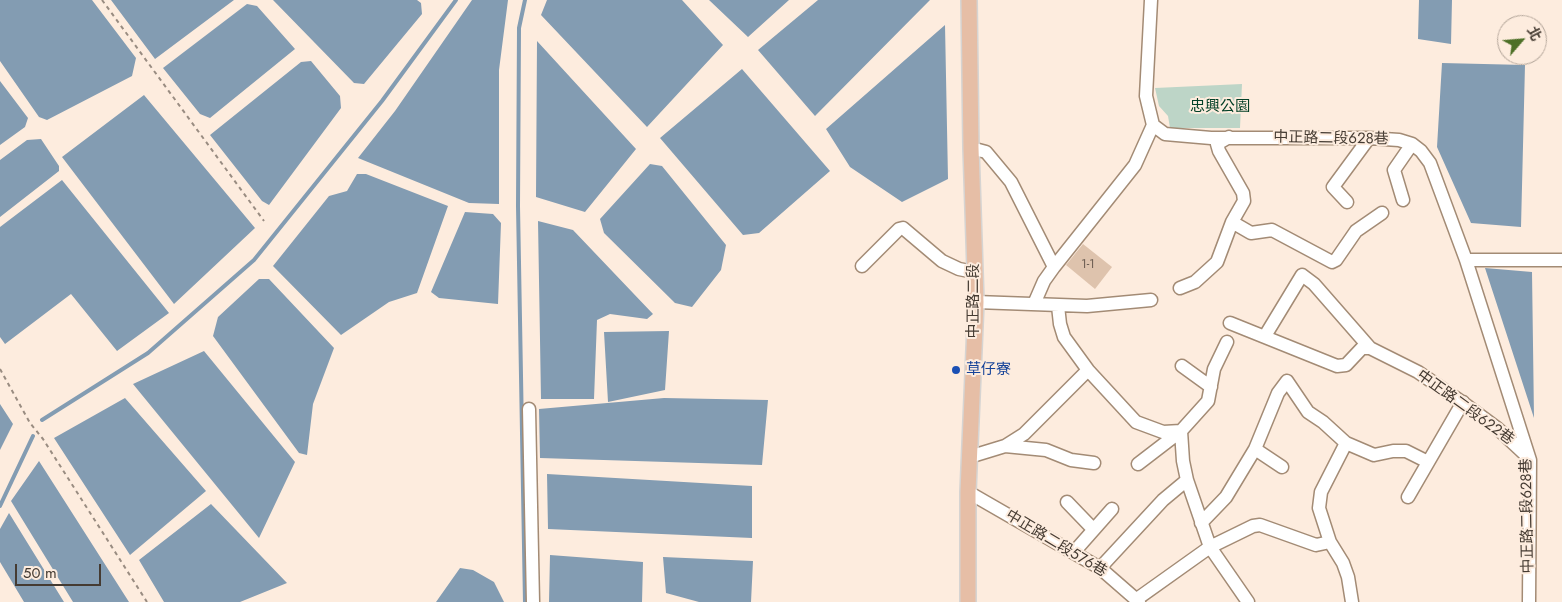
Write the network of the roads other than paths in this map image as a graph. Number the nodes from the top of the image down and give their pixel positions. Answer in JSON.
{"nodes":[{"id":1,"x":969,"y":0,"type":"edge"},
{"id":2,"x":1151,"y":0,"type":"edge"},
{"id":3,"x":1153,"y":125,"type":"junction"},
{"id":4,"x":1229,"y":138,"type":"junction"},
{"id":5,"x":1369,"y":138,"type":"junction"},
{"id":6,"x":1412,"y":144,"type":"junction"},
{"id":7,"x":971,"y":148,"type":"junction"},
{"id":8,"x":1403,"y":200,"type":"dead end"},
{"id":9,"x":1347,"y":202,"type":"dead end"},
{"id":10,"x":1382,"y":213,"type":"dead end"},
{"id":11,"x":1232,"y":222,"type":"junction"},
{"id":12,"x":1466,"y":260,"type":"junction"},
{"id":13,"x":1562,"y":260,"type":"edge"},
{"id":14,"x":862,"y":266,"type":"dead end"},
{"id":15,"x":1054,"y":267,"type":"junction"},
{"id":16,"x":974,"y":272,"type":"junction"},
{"id":17,"x":1180,"y":288,"type":"dead end"},
{"id":18,"x":1151,"y":300,"type":"dead end"},
{"id":19,"x":976,"y":302,"type":"junction"},
{"id":20,"x":1034,"y":304,"type":"junction"},
{"id":21,"x":1058,"y":306,"type":"junction"},
{"id":22,"x":1230,"y":323,"type":"dead end"},
{"id":23,"x":1264,"y":336,"type":"junction"},
{"id":24,"x":1227,"y":342,"type":"dead end"},
{"id":25,"x":1370,"y":348,"type":"junction"},
{"id":26,"x":1182,"y":366,"type":"dead end"},
{"id":27,"x":1088,"y":370,"type":"junction"},
{"id":28,"x":1210,"y":386,"type":"junction"},
{"id":29,"x":1462,"y":402,"type":"junction"},
{"id":30,"x":529,"y":410,"type":"dead end"},
{"id":31,"x":1182,"y":431,"type":"junction"},
{"id":32,"x":1346,"y":443,"type":"junction"},
{"id":33,"x":1005,"y":446,"type":"junction"},
{"id":34,"x":1255,"y":449,"type":"junction"},
{"id":35,"x":969,"y":457,"type":"junction"},
{"id":36,"x":1530,"y":460,"type":"junction"},
{"id":37,"x":1426,"y":461,"type":"junction"},
{"id":38,"x":1094,"y":463,"type":"dead end"},
{"id":39,"x":1138,"y":464,"type":"dead end"},
{"id":40,"x":1282,"y":467,"type":"dead end"},
{"id":41,"x":1187,"y":480,"type":"junction"},
{"id":42,"x":968,"y":492,"type":"junction"},
{"id":43,"x":1408,"y":496,"type":"dead end"},
{"id":44,"x":1067,"y":502,"type":"dead end"},
{"id":45,"x":1112,"y":509,"type":"dead end"},
{"id":46,"x":1201,"y":522,"type":"junction"},
{"id":47,"x":1093,"y":529,"type":"junction"},
{"id":48,"x":1330,"y":542,"type":"junction"},
{"id":49,"x":1210,"y":547,"type":"junction"},
{"id":50,"x":1074,"y":552,"type":"junction"},
{"id":51,"x":1100,"y":568,"type":"junction"},
{"id":52,"x":1138,"y":601,"type":"edge"},
{"id":53,"x":533,"y":602,"type":"edge"},
{"id":54,"x":968,"y":602,"type":"edge"},
{"id":55,"x":1248,"y":602,"type":"edge"},
{"id":56,"x":1352,"y":602,"type":"edge"},
{"id":57,"x":1529,"y":602,"type":"edge"}],
"edges":[{"from":1,"to":7,"type":"main road","name":"中正路二段"},
{"from":2,"to":3,"type":"street"},
{"from":3,"to":4,"type":"street","name":"中正路二段628巷"},
{"from":3,"to":15,"type":"street"},
{"from":4,"to":5,"type":"street","name":"中正路二段628巷"},
{"from":4,"to":11,"type":"street"},
{"from":5,"to":6,"type":"street","name":"中正路二段628巷"},
{"from":5,"to":9,"type":"street"},
{"from":6,"to":8,"type":"street"},
{"from":6,"to":12,"type":"street","name":"中正路二段628巷"},
{"from":7,"to":15,"type":"street"},
{"from":7,"to":16,"type":"main road","name":"中正路二段"},
{"from":10,"to":11,"type":"street"},
{"from":11,"to":17,"type":"street"},
{"from":12,"to":13,"type":"street"},
{"from":12,"to":36,"type":"street","name":"中正路二段628巷"},
{"from":14,"to":16,"type":"street"},
{"from":15,"to":20,"type":"street"},
{"from":16,"to":19,"type":"main road","name":"中正路二段"},
{"from":18,"to":21,"type":"street"},
{"from":19,"to":20,"type":"street"},
{"from":19,"to":35,"type":"main road","name":"中正路二段"},
{"from":20,"to":21,"type":"street"},
{"from":21,"to":27,"type":"street"},
{"from":22,"to":23,"type":"street"},
{"from":23,"to":25,"type":"street"},
{"from":23,"to":25,"type":"street","name":"中正路二段622巷"},
{"from":24,"to":28,"type":"street"},
{"from":25,"to":29,"type":"street","name":"中正路二段622巷"},
{"from":26,"to":28,"type":"street"},
{"from":27,"to":31,"type":"street"},
{"from":27,"to":33,"type":"street"},
{"from":28,"to":31,"type":"street"},
{"from":29,"to":36,"type":"street","name":"中正路二段622巷"},
{"from":29,"to":37,"type":"street"},
{"from":30,"to":53,"type":"street"},
{"from":31,"to":39,"type":"street"},
{"from":31,"to":41,"type":"street"},
{"from":32,"to":34,"type":"street"},
{"from":32,"to":37,"type":"street"},
{"from":32,"to":48,"type":"street"},
{"from":33,"to":35,"type":"street"},
{"from":33,"to":38,"type":"street"},
{"from":34,"to":40,"type":"street"},
{"from":34,"to":46,"type":"street"},
{"from":35,"to":42,"type":"main road","name":"中正路二段"},
{"from":36,"to":57,"type":"street","name":"中正路二段628巷"},
{"from":37,"to":43,"type":"street"},
{"from":41,"to":46,"type":"street"},
{"from":41,"to":51,"type":"street"},
{"from":42,"to":50,"type":"street","name":"中正路二段576巷"},
{"from":42,"to":54,"type":"main road","name":"中正路二段"},
{"from":44,"to":47,"type":"street"},
{"from":45,"to":47,"type":"street"},
{"from":46,"to":49,"type":"street"},
{"from":47,"to":50,"type":"street"},
{"from":48,"to":49,"type":"street"},
{"from":48,"to":56,"type":"street"},
{"from":49,"to":52,"type":"street"},
{"from":49,"to":55,"type":"street"},
{"from":50,"to":51,"type":"street","name":"中正路二段576巷"},
{"from":51,"to":52,"type":"street","name":"中正路二段576巷"}]}
